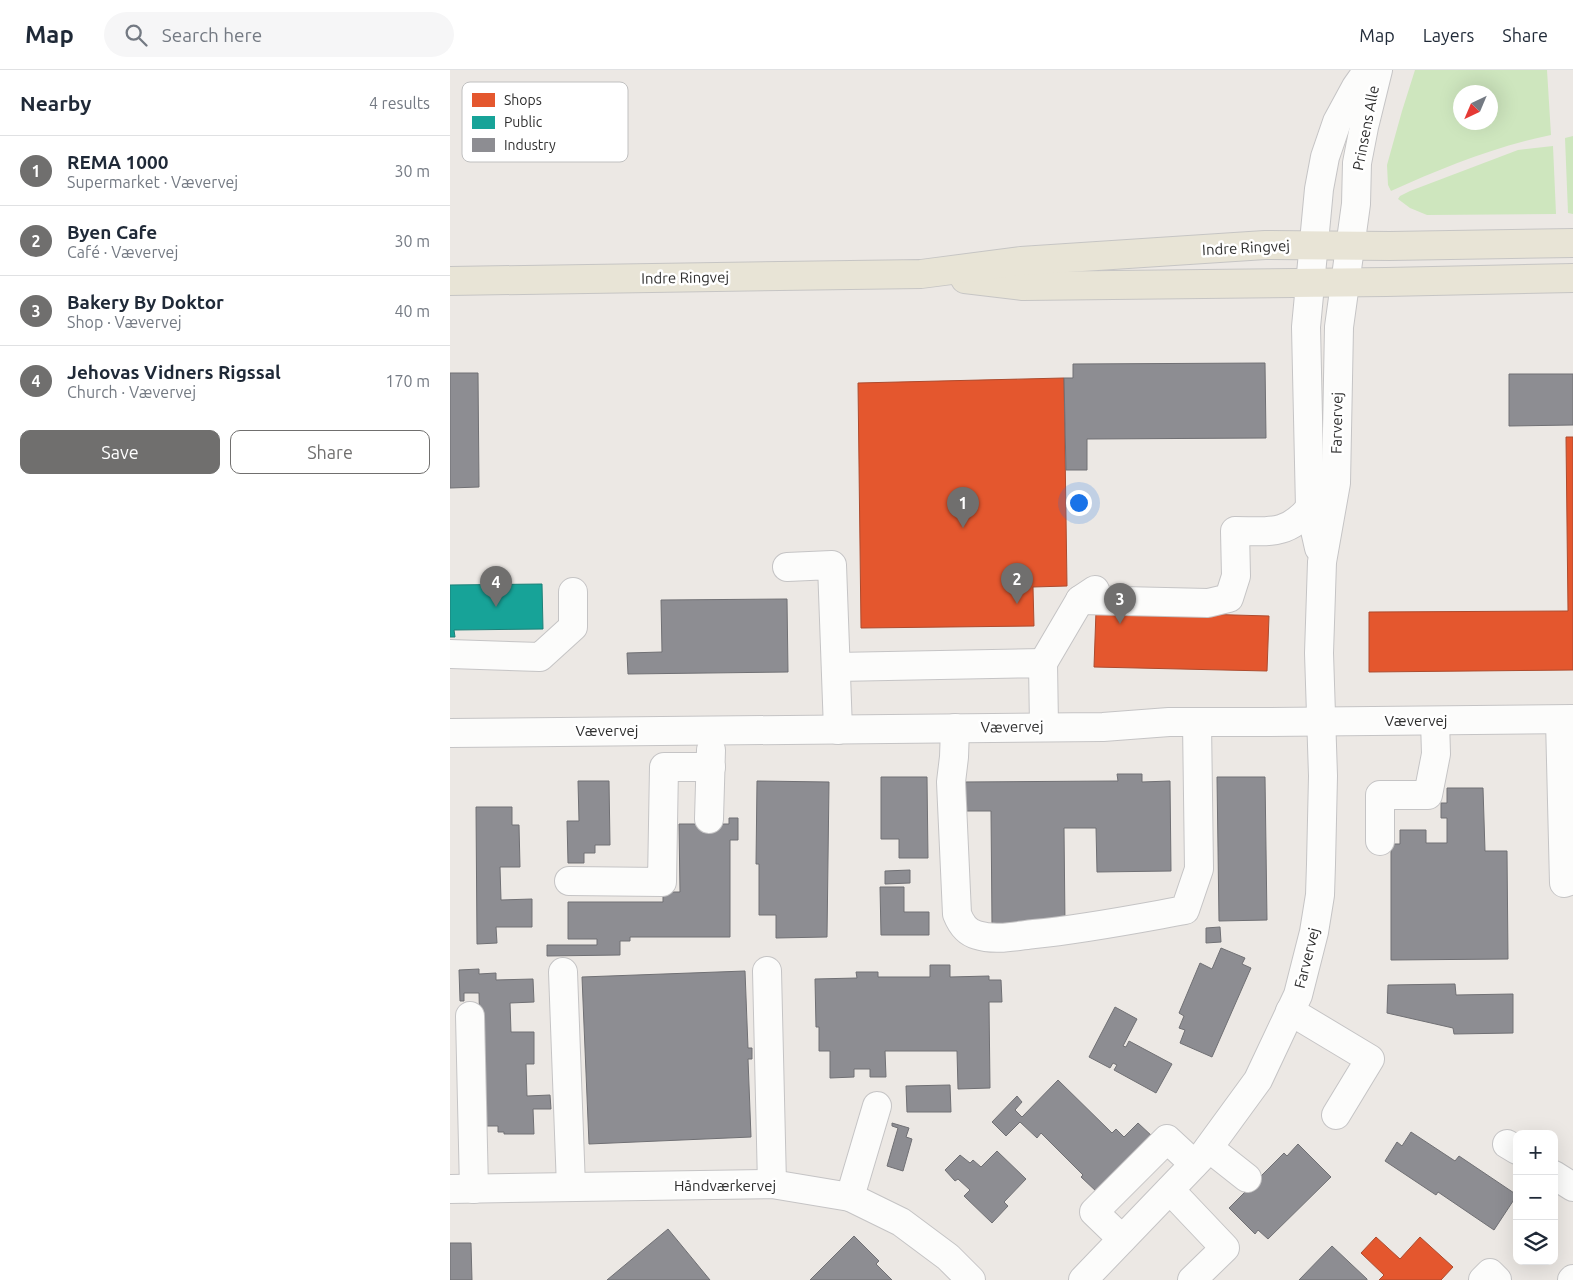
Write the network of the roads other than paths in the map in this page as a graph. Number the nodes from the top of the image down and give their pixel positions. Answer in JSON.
{"nodes":[{"id":1,"x":1368,"y":70,"type":"edge"},
{"id":2,"x":1378,"y":70,"type":"edge"},
{"id":3,"x":1573,"y":243,"type":"edge"},
{"id":4,"x":1314,"y":246,"type":"junction"},
{"id":5,"x":1350,"y":246,"type":"junction"},
{"id":6,"x":921,"y":274,"type":"junction"},
{"id":7,"x":1573,"y":278,"type":"edge"},
{"id":8,"x":450,"y":281,"type":"edge"},
{"id":9,"x":1310,"y":283,"type":"junction"},
{"id":10,"x":1345,"y":283,"type":"junction"},
{"id":11,"x":1310,"y":508,"type":"junction"},
{"id":12,"x":1322,"y":562,"type":"junction"},
{"id":13,"x":787,"y":566,"type":"dead end"},
{"id":14,"x":573,"y":592,"type":"dead end"},
{"id":15,"x":450,"y":654,"type":"edge"},
{"id":16,"x":1043,"y":662,"type":"junction"},
{"id":17,"x":836,"y":667,"type":"junction"},
{"id":18,"x":1566,"y":720,"type":"edge"},
{"id":19,"x":1436,"y":721,"type":"junction"},
{"id":20,"x":1198,"y":722,"type":"junction"},
{"id":21,"x":1321,"y":722,"type":"junction"},
{"id":22,"x":1044,"y":726,"type":"junction"},
{"id":23,"x":955,"y":728,"type":"junction"},
{"id":24,"x":838,"y":730,"type":"junction"},
{"id":25,"x":712,"y":731,"type":"junction"},
{"id":26,"x":450,"y":733,"type":"edge"},
{"id":27,"x":711,"y":766,"type":"junction"},
{"id":28,"x":709,"y":819,"type":"dead end"},
{"id":29,"x":1380,"y":841,"type":"dead end"},
{"id":30,"x":1573,"y":880,"type":"edge"},
{"id":31,"x":569,"y":881,"type":"dead end"},
{"id":32,"x":767,"y":971,"type":"dead end"},
{"id":33,"x":563,"y":972,"type":"dead end"},
{"id":34,"x":1290,"y":1011,"type":"junction"},
{"id":35,"x":470,"y":1016,"type":"dead end"},
{"id":36,"x":877,"y":1106,"type":"dead end"},
{"id":37,"x":1336,"y":1115,"type":"dead end"},
{"id":38,"x":1202,"y":1156,"type":"junction"},
{"id":39,"x":1247,"y":1178,"type":"dead end"},
{"id":40,"x":1558,"y":1178,"type":"edge"},
{"id":41,"x":772,"y":1184,"type":"junction"},
{"id":42,"x":571,"y":1187,"type":"junction"},
{"id":43,"x":1573,"y":1187,"type":"edge"},
{"id":44,"x":462,"y":1189,"type":"edge"},
{"id":45,"x":1170,"y":1190,"type":"junction"},
{"id":46,"x":850,"y":1197,"type":"junction"},
{"id":47,"x":1122,"y":1239,"type":"junction"},
{"id":48,"x":1086,"y":1279,"type":"edge"},
{"id":49,"x":971,"y":1280,"type":"edge"},
{"id":50,"x":1192,"y":1280,"type":"edge"},
{"id":51,"x":1483,"y":1280,"type":"edge"},
{"id":52,"x":1497,"y":1280,"type":"edge"}],
"edges":[{"from":1,"to":4,"type":"street","name":"Prinsens Alle"},
{"from":2,"to":5,"type":"street","name":"Prinsens Alle"},
{"from":3,"to":5,"type":"main road","name":"Indre Ringvej"},
{"from":4,"to":5,"type":"main road","name":"Indre Ringvej"},
{"from":4,"to":6,"type":"main road","name":"Indre Ringvej"},
{"from":4,"to":9,"type":"street","name":"Prinsens Alle"},
{"from":5,"to":10,"type":"street","name":"Prinsens Alle"},
{"from":6,"to":8,"type":"main road","name":"Indre Ringvej"},
{"from":6,"to":9,"type":"main road","name":"Indre Ringvej"},
{"from":7,"to":10,"type":"main road","name":"Indre Ringvej"},
{"from":9,"to":10,"type":"main road","name":"Indre Ringvej"},
{"from":9,"to":11,"type":"street","name":"Farvervej"},
{"from":10,"to":12,"type":"street","name":"Farvervej"},
{"from":11,"to":12,"type":"street","name":"Farvervej"},
{"from":11,"to":16,"type":"street"},
{"from":12,"to":21,"type":"street","name":"Farvervej"},
{"from":13,"to":17,"type":"street"},
{"from":14,"to":15,"type":"street"},
{"from":16,"to":17,"type":"street"},
{"from":16,"to":22,"type":"street"},
{"from":17,"to":24,"type":"street"},
{"from":18,"to":19,"type":"street","name":"Vævervej"},
{"from":18,"to":30,"type":"street"},
{"from":19,"to":21,"type":"street","name":"Vævervej"},
{"from":19,"to":29,"type":"street"},
{"from":20,"to":21,"type":"street","name":"Vævervej"},
{"from":20,"to":22,"type":"street","name":"Vævervej"},
{"from":20,"to":23,"type":"street"},
{"from":21,"to":34,"type":"street","name":"Farvervej"},
{"from":22,"to":23,"type":"street","name":"Vævervej"},
{"from":23,"to":24,"type":"street","name":"Vævervej"},
{"from":24,"to":25,"type":"street","name":"Vævervej"},
{"from":25,"to":26,"type":"street","name":"Vævervej"},
{"from":25,"to":27,"type":"street"},
{"from":27,"to":28,"type":"street"},
{"from":27,"to":31,"type":"street"},
{"from":32,"to":41,"type":"street"},
{"from":33,"to":42,"type":"street"},
{"from":34,"to":37,"type":"street"},
{"from":34,"to":38,"type":"street","name":"Farvervej"},
{"from":35,"to":44,"type":"street"},
{"from":36,"to":46,"type":"street"},
{"from":38,"to":39,"type":"street"},
{"from":38,"to":45,"type":"street","name":"Farvervej"},
{"from":38,"to":47,"type":"street"},
{"from":40,"to":43,"type":"street"},
{"from":41,"to":42,"type":"street","name":"Håndværkervej"},
{"from":41,"to":46,"type":"street","name":"Håndværkervej"},
{"from":42,"to":44,"type":"street","name":"Håndværkervej"},
{"from":45,"to":47,"type":"street","name":"Farvervej"},
{"from":45,"to":50,"type":"street"},
{"from":46,"to":49,"type":"street","name":"Håndværkervej"},
{"from":47,"to":48,"type":"street","name":"Farvervej"},
{"from":51,"to":52,"type":"street"}]}
